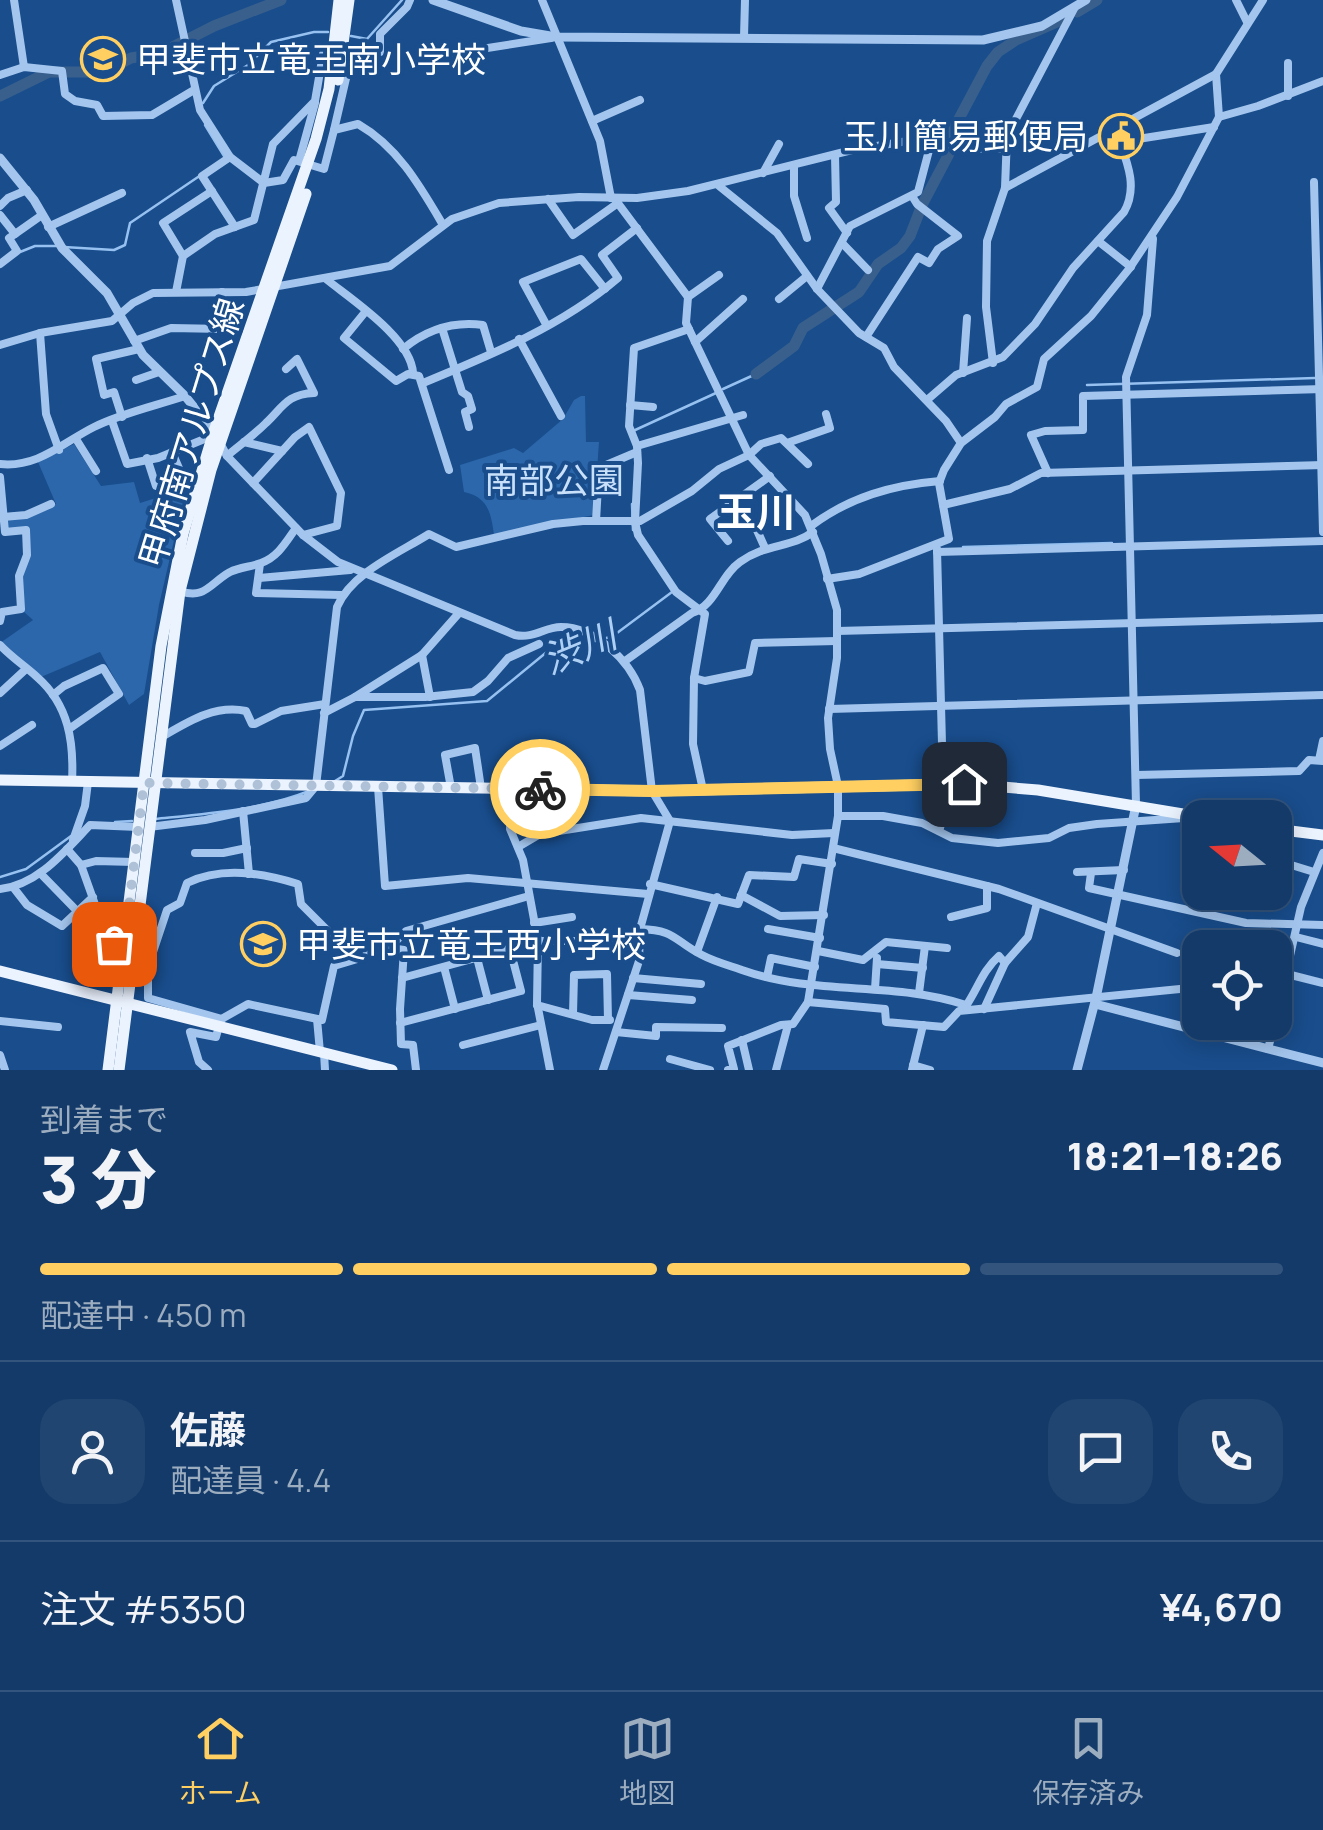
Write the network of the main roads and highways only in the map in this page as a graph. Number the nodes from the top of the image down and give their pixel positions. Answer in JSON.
{"nodes":[{"id":1,"x":339,"y":0,"type":"edge"},
{"id":2,"x":349,"y":0,"type":"edge"},
{"id":3,"x":308,"y":164,"type":"junction"},
{"id":4,"x":217,"y":437,"type":"junction"},
{"id":5,"x":0,"y":780,"type":"edge"},
{"id":6,"x":149,"y":784,"type":"junction"},
{"id":7,"x":1182,"y":813,"type":"edge"},
{"id":8,"x":143,"y":827,"type":"junction"},
{"id":9,"x":1292,"y":831,"type":"edge"},
{"id":10,"x":1323,"y":835,"type":"edge"},
{"id":11,"x":0,"y":972,"type":"edge"},
{"id":12,"x":122,"y":1003,"type":"junction"},
{"id":13,"x":108,"y":1070,"type":"edge"},
{"id":14,"x":119,"y":1070,"type":"edge"},
{"id":15,"x":392,"y":1070,"type":"edge"}],
"edges":[{"from":1,"to":3,"type":"main road","name":"甲府南アルプス線"},
{"from":2,"to":3,"type":"main road","name":"甲府南アルプス線"},
{"from":3,"to":4,"type":"main road","name":"甲府南アルプス線"},
{"from":4,"to":6,"type":"main road","name":"甲府南アルプス線"},
{"from":4,"to":6,"type":"main road","name":"甲府南アルプス線"},
{"from":5,"to":6,"type":"main road"},
{"from":6,"to":7,"type":"main road"},
{"from":6,"to":8,"type":"main road","name":"甲府南アルプス線"},
{"from":8,"to":12,"type":"main road","name":"甲府南アルプス線"},
{"from":8,"to":12,"type":"main road","name":"甲府南アルプス線"},
{"from":9,"to":10,"type":"main road"},
{"from":11,"to":12,"type":"main road"},
{"from":12,"to":13,"type":"main road","name":"甲府南アルプス線"},
{"from":12,"to":14,"type":"main road","name":"甲府南アルプス線"},
{"from":12,"to":15,"type":"main road"}]}
